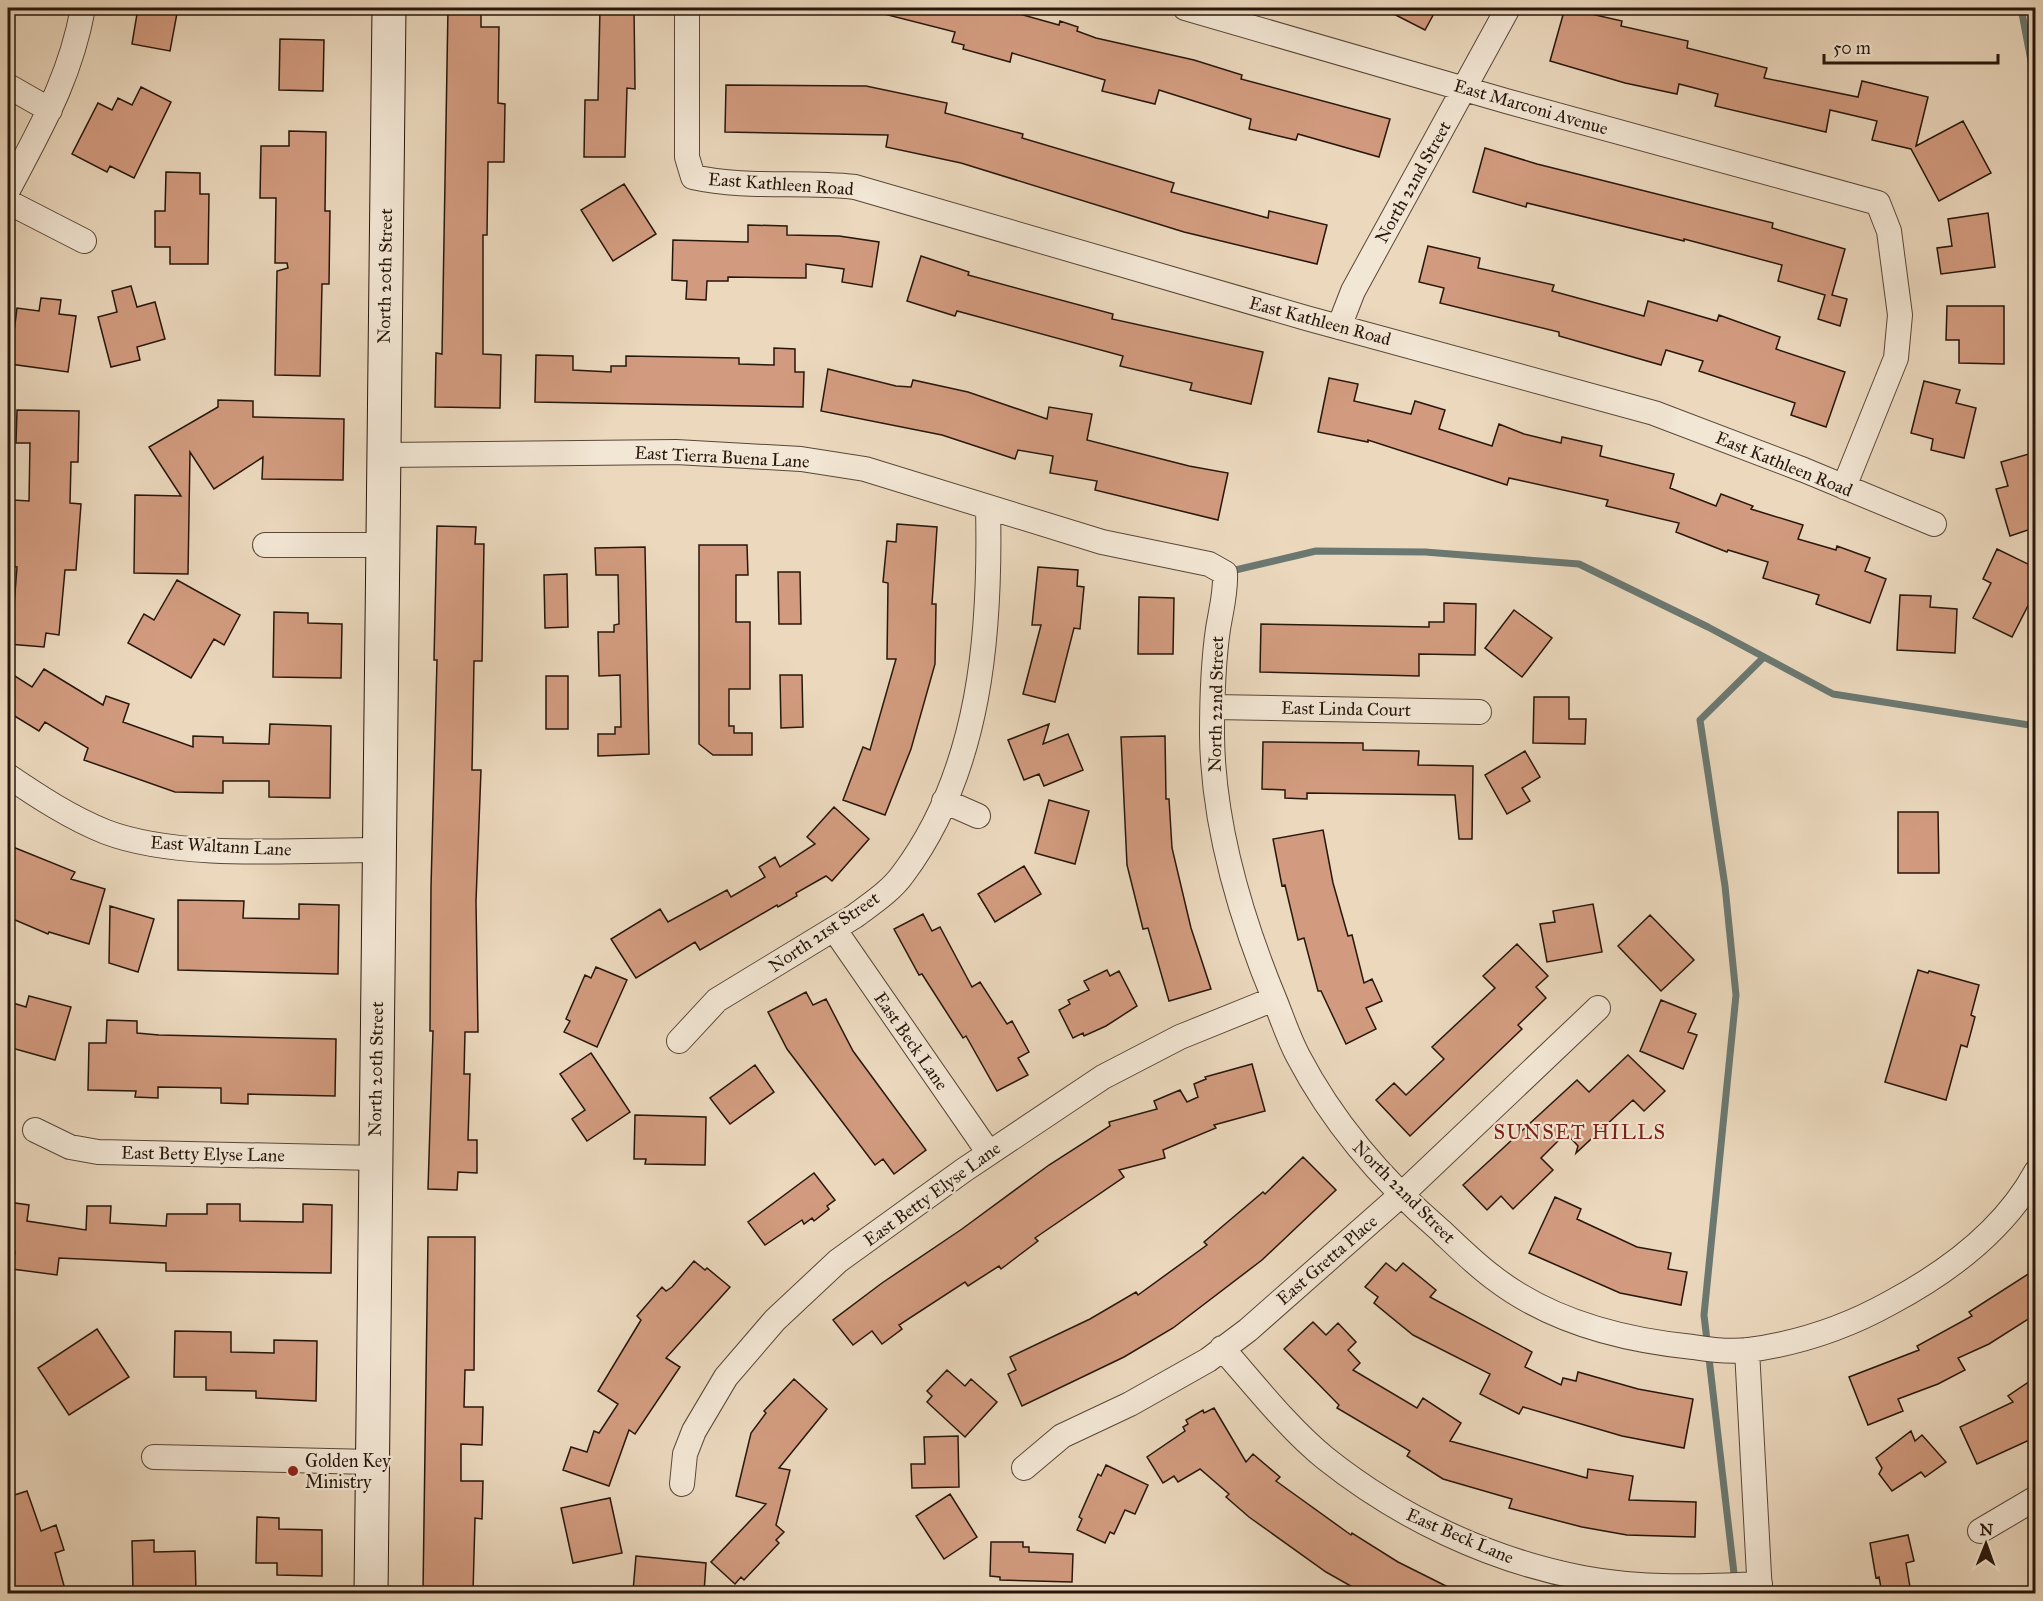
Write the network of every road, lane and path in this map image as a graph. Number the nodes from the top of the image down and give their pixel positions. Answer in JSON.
{"nodes":[{"id":1,"x":83,"y":8,"type":"edge"},
{"id":2,"x":389,"y":8,"type":"edge"},
{"id":3,"x":687,"y":8,"type":"edge"},
{"id":4,"x":1185,"y":8,"type":"edge"},
{"id":5,"x":1508,"y":8,"type":"edge"},
{"id":6,"x":8,"y":86,"type":"edge"},
{"id":7,"x":1464,"y":88,"type":"junction"},
{"id":8,"x":50,"y":110,"type":"junction"},
{"id":9,"x":8,"y":190,"type":"edge"},
{"id":10,"x":8,"y":202,"type":"edge"},
{"id":11,"x":84,"y":241,"type":"dead end"},
{"id":12,"x":1339,"y":327,"type":"junction"},
{"id":13,"x":383,"y":454,"type":"junction"},
{"id":14,"x":1844,"y":487,"type":"junction"},
{"id":15,"x":988,"y":507,"type":"junction"},
{"id":16,"x":1934,"y":524,"type":"dead end"},
{"id":17,"x":265,"y":545,"type":"dead end"},
{"id":18,"x":382,"y":545,"type":"junction"},
{"id":19,"x":1225,"y":573,"type":"joint"},
{"id":20,"x":1213,"y":707,"type":"junction"},
{"id":21,"x":1479,"y":712,"type":"dead end"},
{"id":22,"x":8,"y":776,"type":"edge"},
{"id":23,"x":944,"y":801,"type":"junction"},
{"id":24,"x":978,"y":816,"type":"dead end"},
{"id":25,"x":378,"y":850,"type":"junction"},
{"id":26,"x":834,"y":929,"type":"junction"},
{"id":27,"x":1274,"y":999,"type":"junction"},
{"id":28,"x":1598,"y":1008,"type":"dead end"},
{"id":29,"x":679,"y":1041,"type":"dead end"},
{"id":30,"x":35,"y":1130,"type":"dead end"},
{"id":31,"x":989,"y":1153,"type":"junction"},
{"id":32,"x":376,"y":1158,"type":"junction"},
{"id":33,"x":2036,"y":1172,"type":"edge"},
{"id":34,"x":1401,"y":1195,"type":"junction"},
{"id":35,"x":1222,"y":1348,"type":"junction"},
{"id":36,"x":1747,"y":1350,"type":"junction"},
{"id":37,"x":154,"y":1457,"type":"dead end"},
{"id":38,"x":372,"y":1462,"type":"junction"},
{"id":39,"x":1024,"y":1468,"type":"dead end"},
{"id":40,"x":682,"y":1484,"type":"dead end"},
{"id":41,"x":2036,"y":1498,"type":"edge"},
{"id":42,"x":1980,"y":1531,"type":"dead end"},
{"id":43,"x":1760,"y":1589,"type":"edge"},
{"id":44,"x":371,"y":1593,"type":"edge"}],
"edges":[{"from":1,"to":8,"type":"street"},
{"from":2,"to":13,"type":"street","name":"North 20th Street"},
{"from":3,"to":12,"type":"street","name":"East Kathleen Road"},
{"from":4,"to":7,"type":"street","name":"East Marconi Avenue"},
{"from":5,"to":7,"type":"street","name":"North 22nd Street"},
{"from":6,"to":8,"type":"street"},
{"from":7,"to":12,"type":"street","name":"North 22nd Street"},
{"from":7,"to":14,"type":"street","name":"East Marconi Avenue"},
{"from":8,"to":9,"type":"street"},
{"from":10,"to":11,"type":"street"},
{"from":12,"to":14,"type":"street","name":"East Kathleen Road"},
{"from":13,"to":15,"type":"street","name":"East Tierra Buena Lane"},
{"from":13,"to":18,"type":"street","name":"North 20th Street"},
{"from":14,"to":16,"type":"street","name":"East Kathleen Road"},
{"from":15,"to":19,"type":"street","name":"East Tierra Buena Lane"},
{"from":15,"to":23,"type":"street","name":"North 21st Street"},
{"from":17,"to":18,"type":"street"},
{"from":18,"to":25,"type":"street","name":"North 20th Street"},
{"from":19,"to":20,"type":"street","name":"North 22nd Street"},
{"from":20,"to":21,"type":"street","name":"East Linda Court"},
{"from":20,"to":27,"type":"street","name":"North 22nd Street"},
{"from":22,"to":25,"type":"street","name":"East Waltann Lane"},
{"from":23,"to":24,"type":"street"},
{"from":23,"to":26,"type":"street","name":"North 21st Street"},
{"from":25,"to":32,"type":"street","name":"North 20th Street"},
{"from":26,"to":29,"type":"street","name":"North 21st Street"},
{"from":26,"to":31,"type":"street","name":"East Beck Lane"},
{"from":27,"to":31,"type":"street","name":"East Betty Elyse Lane"},
{"from":27,"to":34,"type":"street","name":"North 22nd Street"},
{"from":28,"to":34,"type":"street","name":"East Gretta Place"},
{"from":30,"to":32,"type":"street","name":"East Betty Elyse Lane"},
{"from":31,"to":40,"type":"street","name":"East Betty Elyse Lane"},
{"from":32,"to":38,"type":"street","name":"North 20th Street"},
{"from":33,"to":36,"type":"street"},
{"from":34,"to":35,"type":"street","name":"East Gretta Place"},
{"from":34,"to":36,"type":"street","name":"North 22nd Street"},
{"from":35,"to":39,"type":"street","name":"East Gretta Place"},
{"from":35,"to":43,"type":"street","name":"East Beck Lane"},
{"from":36,"to":43,"type":"street"},
{"from":37,"to":38,"type":"street"},
{"from":38,"to":44,"type":"street","name":"North 20th Street"},
{"from":41,"to":42,"type":"street"}]}
